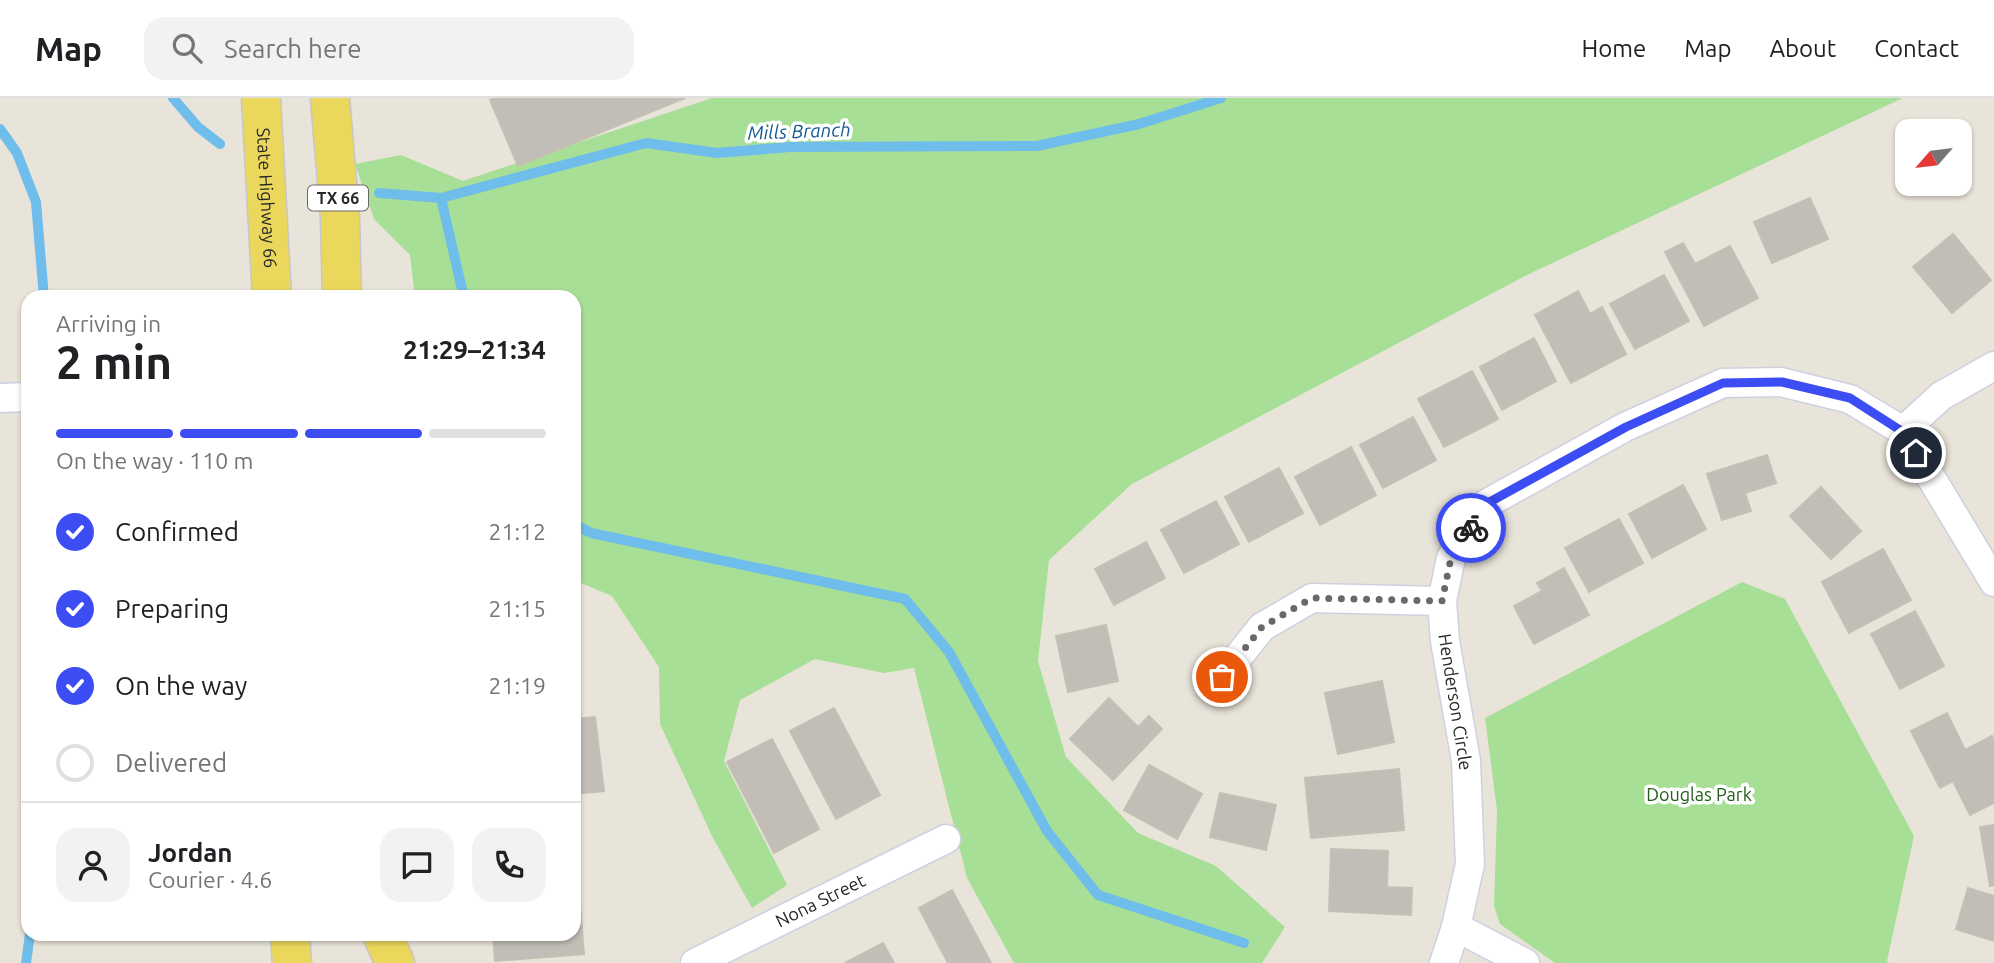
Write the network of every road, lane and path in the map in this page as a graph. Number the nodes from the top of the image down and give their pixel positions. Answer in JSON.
{"nodes":[{"id":1,"x":261,"y":98,"type":"edge"},
{"id":2,"x":330,"y":98,"type":"edge"},
{"id":3,"x":272,"y":290,"type":"edge"},
{"id":4,"x":342,"y":290,"type":"edge"},
{"id":5,"x":1994,"y":366,"type":"edge"},
{"id":6,"x":21,"y":397,"type":"edge"},
{"id":7,"x":0,"y":398,"type":"edge"},
{"id":8,"x":1903,"y":432,"type":"junction"},
{"id":9,"x":1994,"y":582,"type":"edge"},
{"id":10,"x":1442,"y":601,"type":"junction"},
{"id":11,"x":1222,"y":677,"type":"dead end"},
{"id":12,"x":946,"y":839,"type":"dead end"},
{"id":13,"x":1456,"y":927,"type":"junction"},
{"id":14,"x":290,"y":941,"type":"edge"},
{"id":15,"x":385,"y":941,"type":"edge"},
{"id":16,"x":292,"y":963,"type":"edge"},
{"id":17,"x":395,"y":963,"type":"edge"},
{"id":18,"x":695,"y":963,"type":"edge"},
{"id":19,"x":1444,"y":963,"type":"edge"},
{"id":20,"x":1525,"y":963,"type":"edge"}],
"edges":[{"from":1,"to":3,"type":"main road","name":"State Highway 66"},
{"from":2,"to":4,"type":"main road","number":"TX 66"},
{"from":5,"to":8,"type":"street"},
{"from":6,"to":7,"type":"street"},
{"from":8,"to":9,"type":"street","name":"Henderson Circle"},
{"from":8,"to":10,"type":"street","name":"Henderson Circle"},
{"from":10,"to":11,"type":"street"},
{"from":10,"to":13,"type":"street","name":"Henderson Circle"},
{"from":12,"to":18,"type":"street","name":"Nona Street"},
{"from":13,"to":19,"type":"street","name":"Henderson Circle"},
{"from":13,"to":20,"type":"street"},
{"from":14,"to":16,"type":"main road"},
{"from":15,"to":17,"type":"main road"}]}
